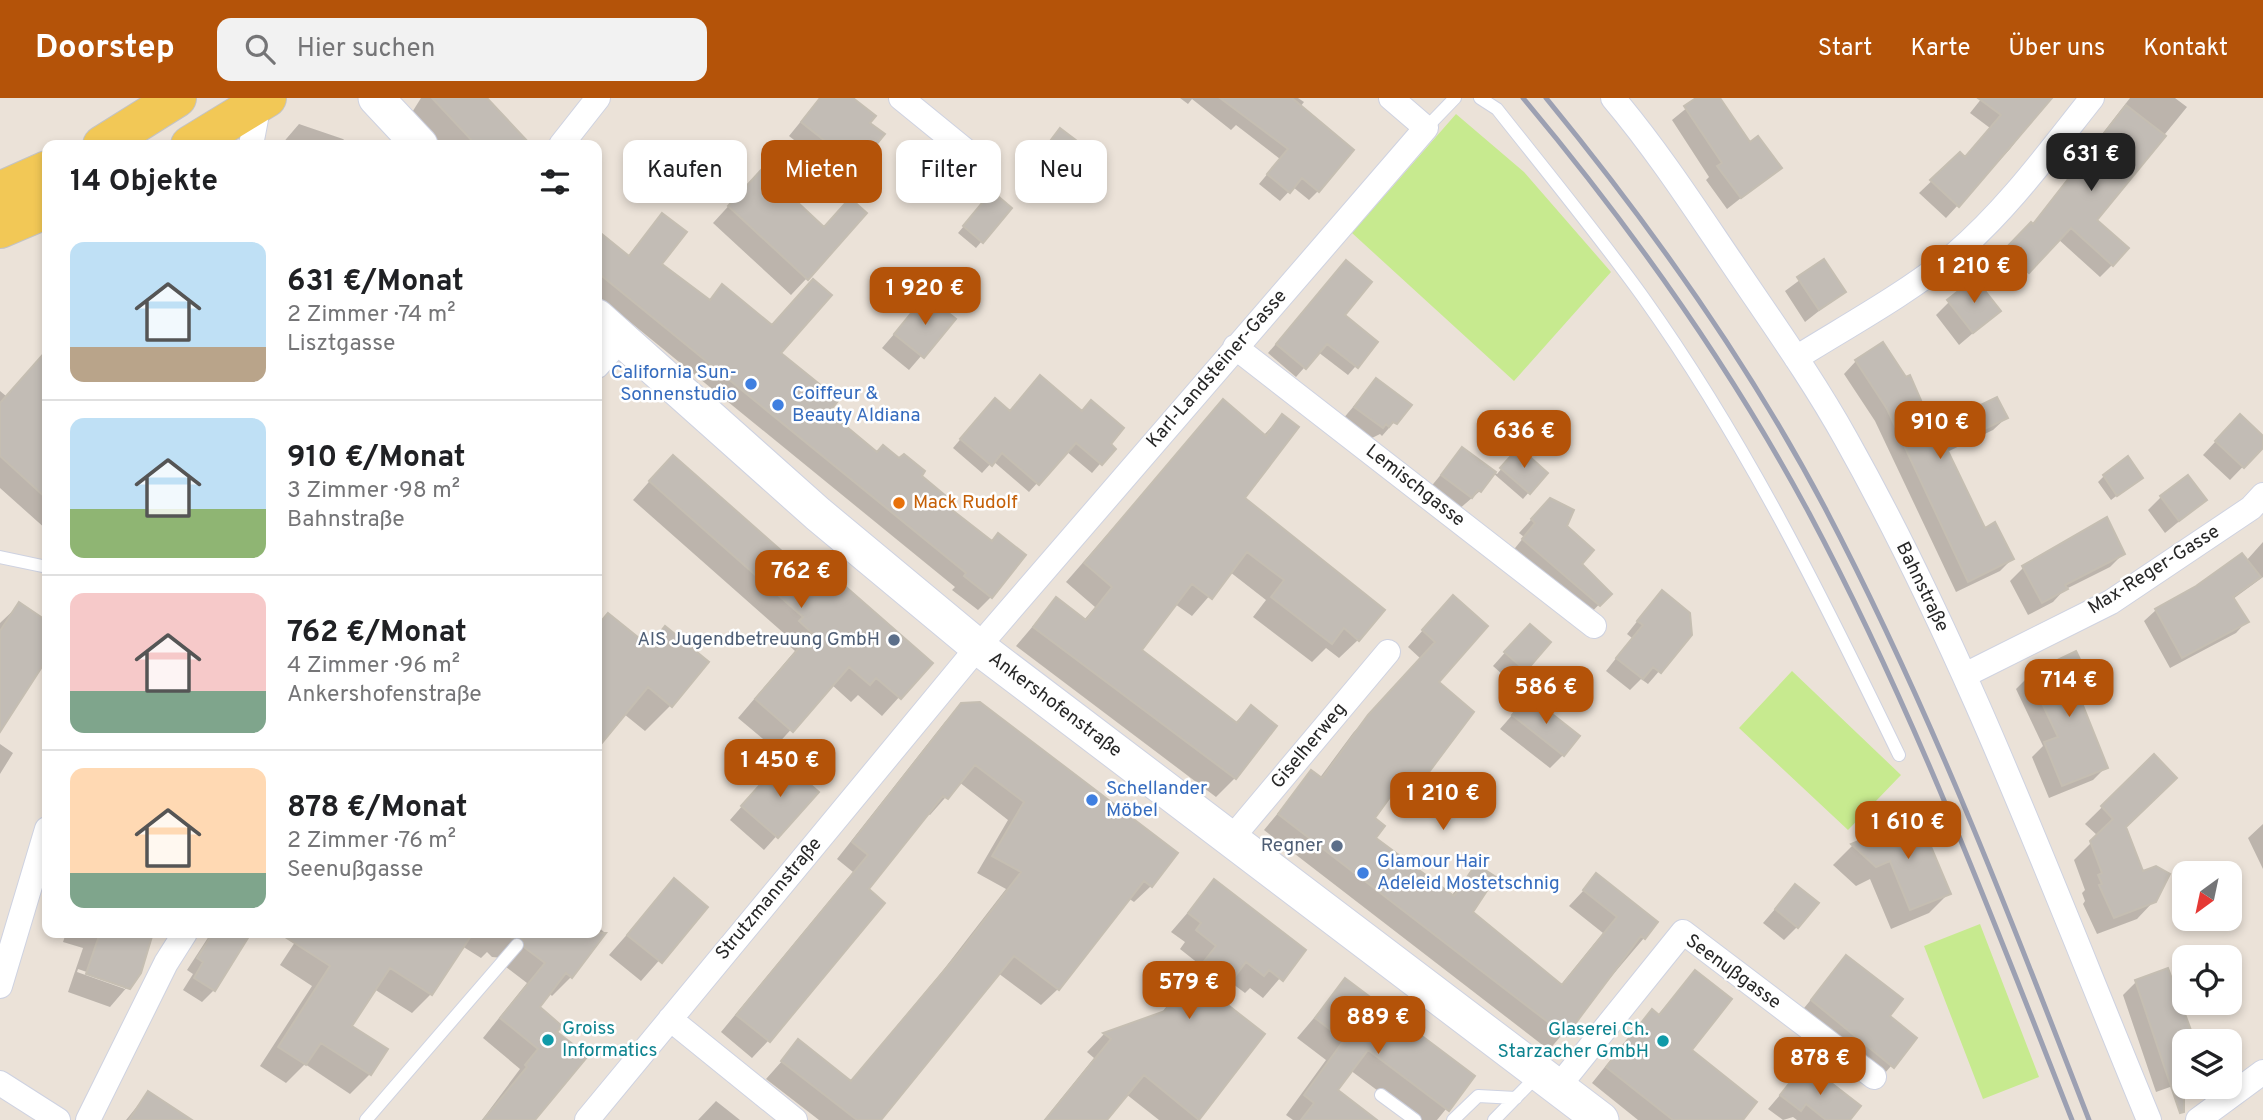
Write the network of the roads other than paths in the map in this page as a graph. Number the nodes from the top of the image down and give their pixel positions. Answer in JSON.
{"nodes":[{"id":1,"x":376,"y":98,"type":"edge"},
{"id":2,"x":598,"y":98,"type":"edge"},
{"id":3,"x":901,"y":98,"type":"edge"},
{"id":4,"x":1391,"y":98,"type":"edge"},
{"id":5,"x":1455,"y":98,"type":"edge"},
{"id":6,"x":1480,"y":98,"type":"edge"},
{"id":7,"x":2092,"y":98,"type":"edge"},
{"id":8,"x":262,"y":100,"type":"edge"},
{"id":9,"x":170,"y":101,"type":"edge"},
{"id":10,"x":1621,"y":101,"type":"edge"},
{"id":11,"x":1426,"y":128,"type":"junction"},
{"id":12,"x":110,"y":140,"type":"edge"},
{"id":13,"x":205,"y":140,"type":"edge"},
{"id":14,"x":252,"y":140,"type":"edge"},
{"id":15,"x":415,"y":140,"type":"edge"},
{"id":16,"x":565,"y":140,"type":"edge"},
{"id":17,"x":953,"y":140,"type":"edge"},
{"id":18,"x":42,"y":172,"type":"edge"},
{"id":19,"x":0,"y":191,"type":"edge"},
{"id":20,"x":42,"y":211,"type":"edge"},
{"id":21,"x":0,"y":229,"type":"edge"},
{"id":22,"x":609,"y":328,"type":"edge"},
{"id":23,"x":1235,"y":347,"type":"junction"},
{"id":24,"x":602,"y":350,"type":"edge"},
{"id":25,"x":1796,"y":358,"type":"junction"},
{"id":26,"x":2263,"y":495,"type":"edge"},
{"id":27,"x":0,"y":558,"type":"edge"},
{"id":28,"x":42,"y":566,"type":"edge"},
{"id":29,"x":1594,"y":626,"type":"dead end"},
{"id":30,"x":978,"y":647,"type":"junction"},
{"id":31,"x":1388,"y":652,"type":"dead end"},
{"id":32,"x":1965,"y":675,"type":"junction"},
{"id":33,"x":1899,"y":755,"type":"dead end"},
{"id":34,"x":1231,"y":839,"type":"junction"},
{"id":35,"x":42,"y":846,"type":"edge"},
{"id":36,"x":181,"y":938,"type":"edge"},
{"id":37,"x":517,"y":945,"type":"dead end"},
{"id":38,"x":0,"y":986,"type":"edge"},
{"id":39,"x":670,"y":1018,"type":"junction"},
{"id":40,"x":2263,"y":1072,"type":"edge"},
{"id":41,"x":1874,"y":1077,"type":"dead end"},
{"id":42,"x":0,"y":1083,"type":"edge"},
{"id":43,"x":1538,"y":1086,"type":"junction"},
{"id":44,"x":1381,"y":1095,"type":"dead end"},
{"id":45,"x":58,"y":1120,"type":"edge"},
{"id":46,"x":88,"y":1120,"type":"edge"},
{"id":47,"x":366,"y":1120,"type":"edge"},
{"id":48,"x":587,"y":1120,"type":"edge"},
{"id":49,"x":795,"y":1120,"type":"edge"},
{"id":50,"x":1415,"y":1120,"type":"edge"},
{"id":51,"x":1453,"y":1120,"type":"edge"},
{"id":52,"x":1494,"y":1120,"type":"edge"},
{"id":53,"x":1601,"y":1120,"type":"edge"},
{"id":54,"x":2149,"y":1120,"type":"edge"},
{"id":55,"x":2198,"y":1120,"type":"edge"}],
"edges":[{"from":1,"to":15,"type":"street"},
{"from":2,"to":16,"type":"street"},
{"from":3,"to":17,"type":"street"},
{"from":4,"to":11,"type":"street"},
{"from":5,"to":11,"type":"lane"},
{"from":6,"to":33,"type":"lane"},
{"from":7,"to":25,"type":"street"},
{"from":8,"to":13,"type":"main road"},
{"from":8,"to":14,"type":"street"},
{"from":9,"to":12,"type":"main road"},
{"from":10,"to":25,"type":"street","name":"Bahnstraße"},
{"from":11,"to":23,"type":"street","name":"Karl-Landsteiner-Gasse"},
{"from":18,"to":19,"type":"main road"},
{"from":20,"to":21,"type":"main road"},
{"from":22,"to":24,"type":"street"},
{"from":22,"to":30,"type":"street","name":"Ankershofenstraße"},
{"from":23,"to":29,"type":"street","name":"Lemischgasse"},
{"from":23,"to":30,"type":"street","name":"Karl-Landsteiner-Gasse"},
{"from":25,"to":32,"type":"street","name":"Bahnstraße"},
{"from":26,"to":32,"type":"street","name":"Max-Reger-Gasse"},
{"from":27,"to":28,"type":"lane"},
{"from":30,"to":34,"type":"street","name":"Ankershofenstraße"},
{"from":30,"to":39,"type":"street","name":"Strutzmannstraße"},
{"from":31,"to":34,"type":"street","name":"Giselherweg"},
{"from":32,"to":54,"type":"street","name":"Bahnstraße"},
{"from":34,"to":43,"type":"street","name":"Ankershofenstraße"},
{"from":35,"to":38,"type":"street"},
{"from":36,"to":46,"type":"street"},
{"from":37,"to":47,"type":"lane"},
{"from":39,"to":48,"type":"street","name":"Strutzmannstraße"},
{"from":39,"to":49,"type":"street"},
{"from":40,"to":55,"type":"street"},
{"from":41,"to":43,"type":"street","name":"Seenußgasse"},
{"from":42,"to":45,"type":"street"},
{"from":43,"to":51,"type":"lane"},
{"from":43,"to":52,"type":"lane"},
{"from":43,"to":53,"type":"street","name":"Ankershofenstraße"},
{"from":44,"to":50,"type":"lane"}]}
